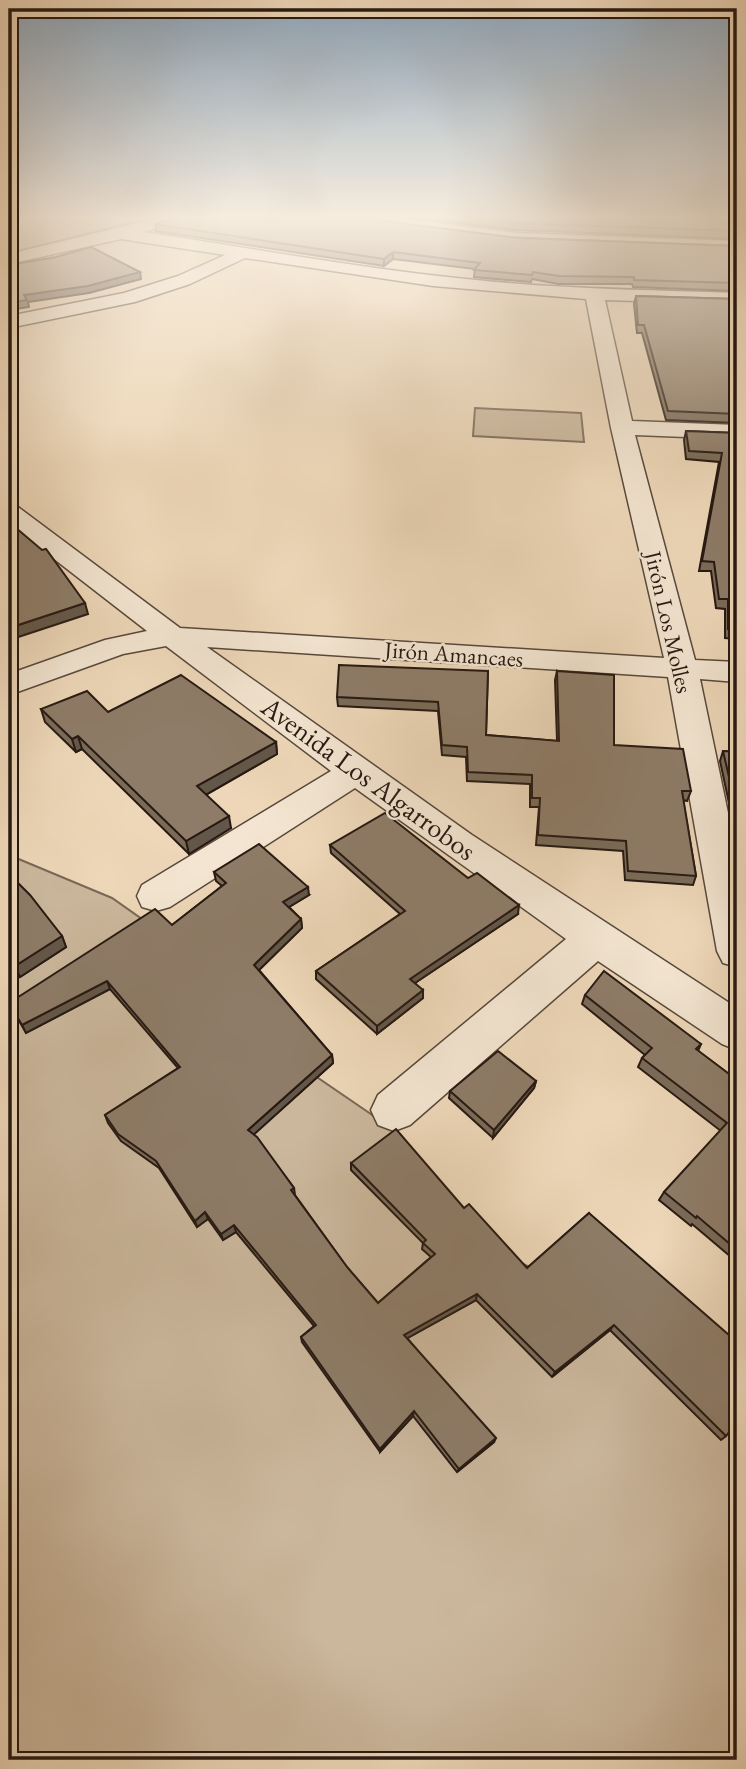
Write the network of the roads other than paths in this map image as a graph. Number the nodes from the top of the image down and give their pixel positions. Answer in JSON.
{"nodes":[{"id":1,"x":125,"y":299,"type":"edge"},
{"id":2,"x":595,"y":299,"type":"edge"},
{"id":3,"x":9,"y":322,"type":"edge"},
{"id":4,"x":622,"y":428,"type":"junction"},
{"id":5,"x":737,"y":432,"type":"edge"},
{"id":6,"x":9,"y":512,"type":"edge"},
{"id":7,"x":171,"y":636,"type":"junction"},
{"id":8,"x":682,"y":669,"type":"junction"},
{"id":9,"x":737,"y":672,"type":"edge"},
{"id":10,"x":9,"y":685,"type":"edge"},
{"id":11,"x":358,"y":770,"type":"junction"},
{"id":12,"x":156,"y":896,"type":"dead end"},
{"id":13,"x":594,"y":940,"type":"junction"},
{"id":14,"x":737,"y":951,"type":"edge"},
{"id":15,"x":737,"y":1031,"type":"edge"},
{"id":16,"x":394,"y":1110,"type":"dead end"}],
"edges":[{"from":1,"to":3,"type":"street"},
{"from":2,"to":4,"type":"street","name":"Jirón Los Molles"},
{"from":4,"to":5,"type":"street"},
{"from":4,"to":8,"type":"street","name":"Jirón Los Molles"},
{"from":6,"to":7,"type":"street","name":"Avenida Los Algarrobos"},
{"from":7,"to":8,"type":"street","name":"Jirón Amancaes"},
{"from":7,"to":10,"type":"street","name":"Jirón Amancaes"},
{"from":7,"to":11,"type":"street","name":"Avenida Los Algarrobos"},
{"from":8,"to":9,"type":"street","name":"Jirón Amancaes"},
{"from":8,"to":14,"type":"street","name":"Jirón Los Molles"},
{"from":11,"to":12,"type":"street"},
{"from":11,"to":13,"type":"street","name":"Avenida Los Algarrobos"},
{"from":13,"to":15,"type":"street","name":"Avenida Los Algarrobos"},
{"from":13,"to":16,"type":"street"}]}
